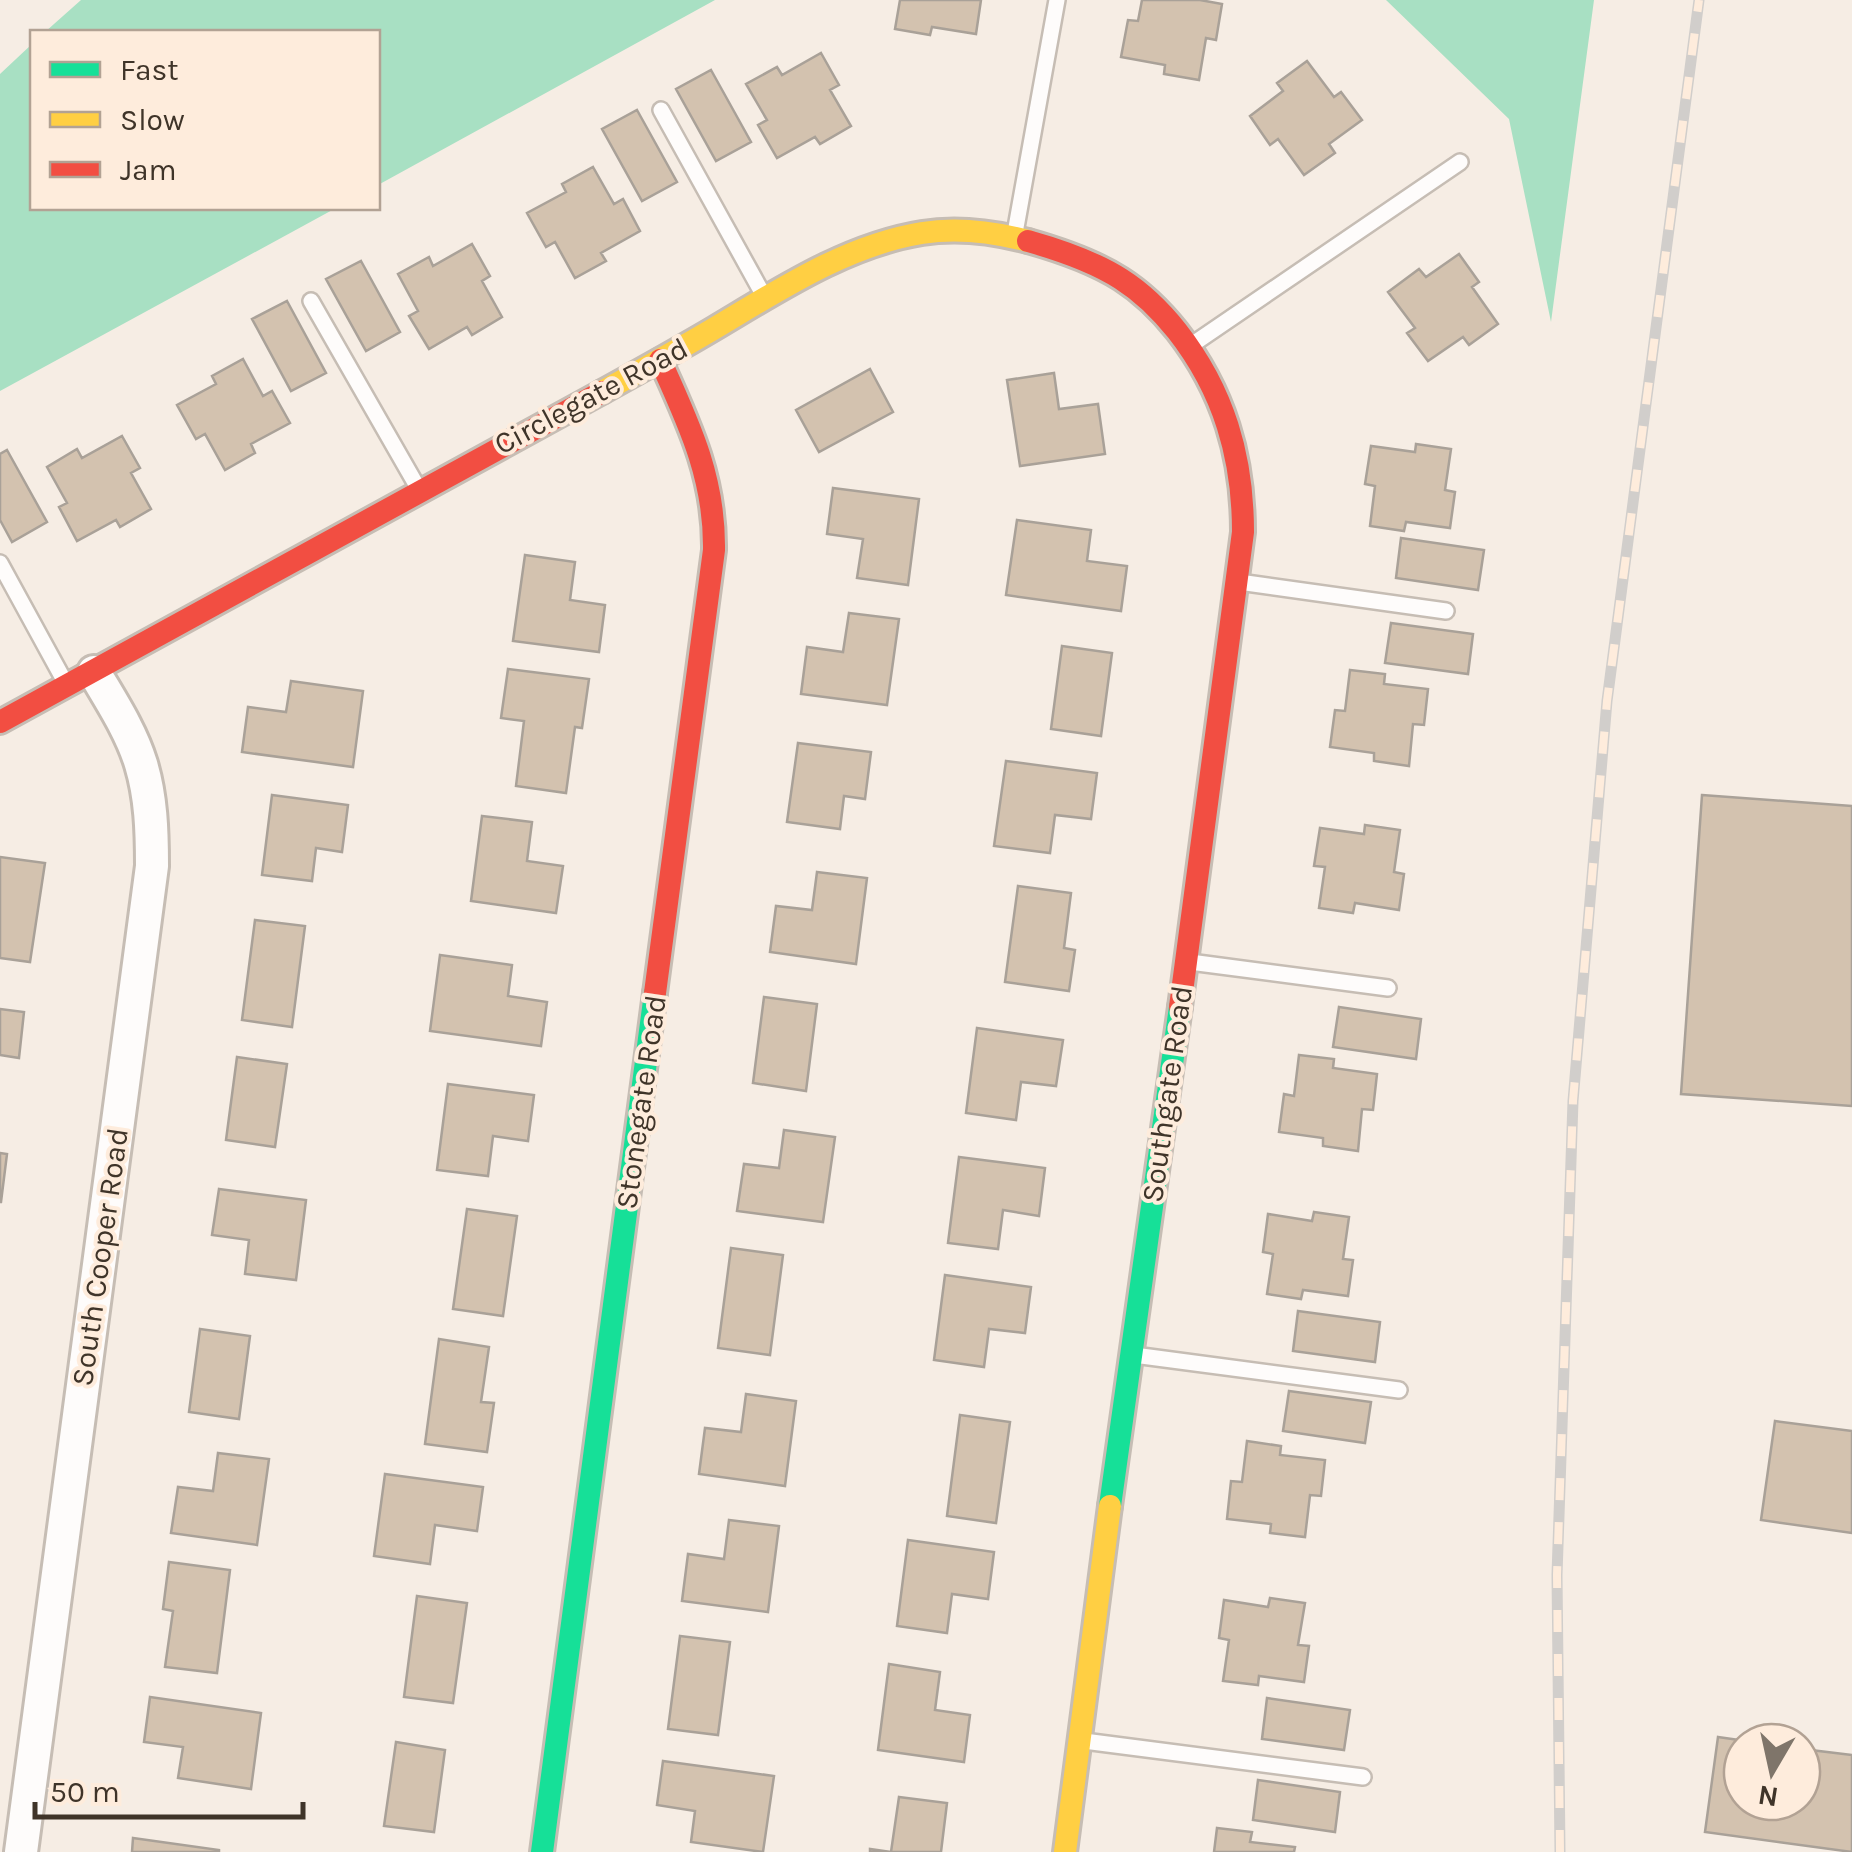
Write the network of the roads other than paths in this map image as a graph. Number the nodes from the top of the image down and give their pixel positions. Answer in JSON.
{"nodes":[{"id":1,"x":1057,"y":0,"type":"edge"},
{"id":2,"x":661,"y":110,"type":"dead end"},
{"id":3,"x":1460,"y":162,"type":"dead end"},
{"id":4,"x":1014,"y":237,"type":"junction"},
{"id":5,"x":766,"y":300,"type":"junction"},
{"id":6,"x":311,"y":302,"type":"dead end"},
{"id":7,"x":1190,"y":346,"type":"junction"},
{"id":8,"x":660,"y":360,"type":"junction"},
{"id":9,"x":418,"y":489,"type":"junction"},
{"id":10,"x":0,"y":563,"type":"edge"},
{"id":11,"x":1235,"y":581,"type":"junction"},
{"id":12,"x":1446,"y":611,"type":"dead end"},
{"id":13,"x":80,"y":679,"type":"junction"},
{"id":14,"x":0,"y":722,"type":"edge"},
{"id":15,"x":1186,"y":962,"type":"junction"},
{"id":16,"x":1388,"y":988,"type":"dead end"},
{"id":17,"x":1130,"y":1355,"type":"junction"},
{"id":18,"x":1399,"y":1390,"type":"dead end"},
{"id":19,"x":1080,"y":1740,"type":"junction"},
{"id":20,"x":1363,"y":1778,"type":"dead end"},
{"id":21,"x":21,"y":1852,"type":"edge"},
{"id":22,"x":542,"y":1852,"type":"edge"},
{"id":23,"x":1065,"y":1852,"type":"edge"}],
"edges":[{"from":1,"to":4,"type":"lane"},
{"from":2,"to":5,"type":"lane"},
{"from":3,"to":7,"type":"lane"},
{"from":4,"to":5,"type":"street","name":"Circlegate Road"},
{"from":4,"to":7,"type":"street","name":"Circlegate Road"},
{"from":5,"to":8,"type":"street","name":"Circlegate Road"},
{"from":6,"to":9,"type":"lane"},
{"from":7,"to":11,"type":"street","name":"Southgate Road"},
{"from":8,"to":9,"type":"street","name":"Circlegate Road"},
{"from":8,"to":22,"type":"street","name":"Stonegate Road"},
{"from":9,"to":13,"type":"street","name":"Circlegate Road"},
{"from":10,"to":13,"type":"lane"},
{"from":11,"to":12,"type":"lane"},
{"from":11,"to":15,"type":"street","name":"Southgate Road"},
{"from":13,"to":14,"type":"street","name":"Circlegate Road"},
{"from":13,"to":21,"type":"street","name":"South Cooper Road"},
{"from":15,"to":16,"type":"lane"},
{"from":15,"to":17,"type":"street","name":"Southgate Road"},
{"from":17,"to":18,"type":"lane"},
{"from":17,"to":19,"type":"street","name":"Southgate Road"},
{"from":19,"to":20,"type":"lane"},
{"from":19,"to":23,"type":"street","name":"Southgate Road"}]}
